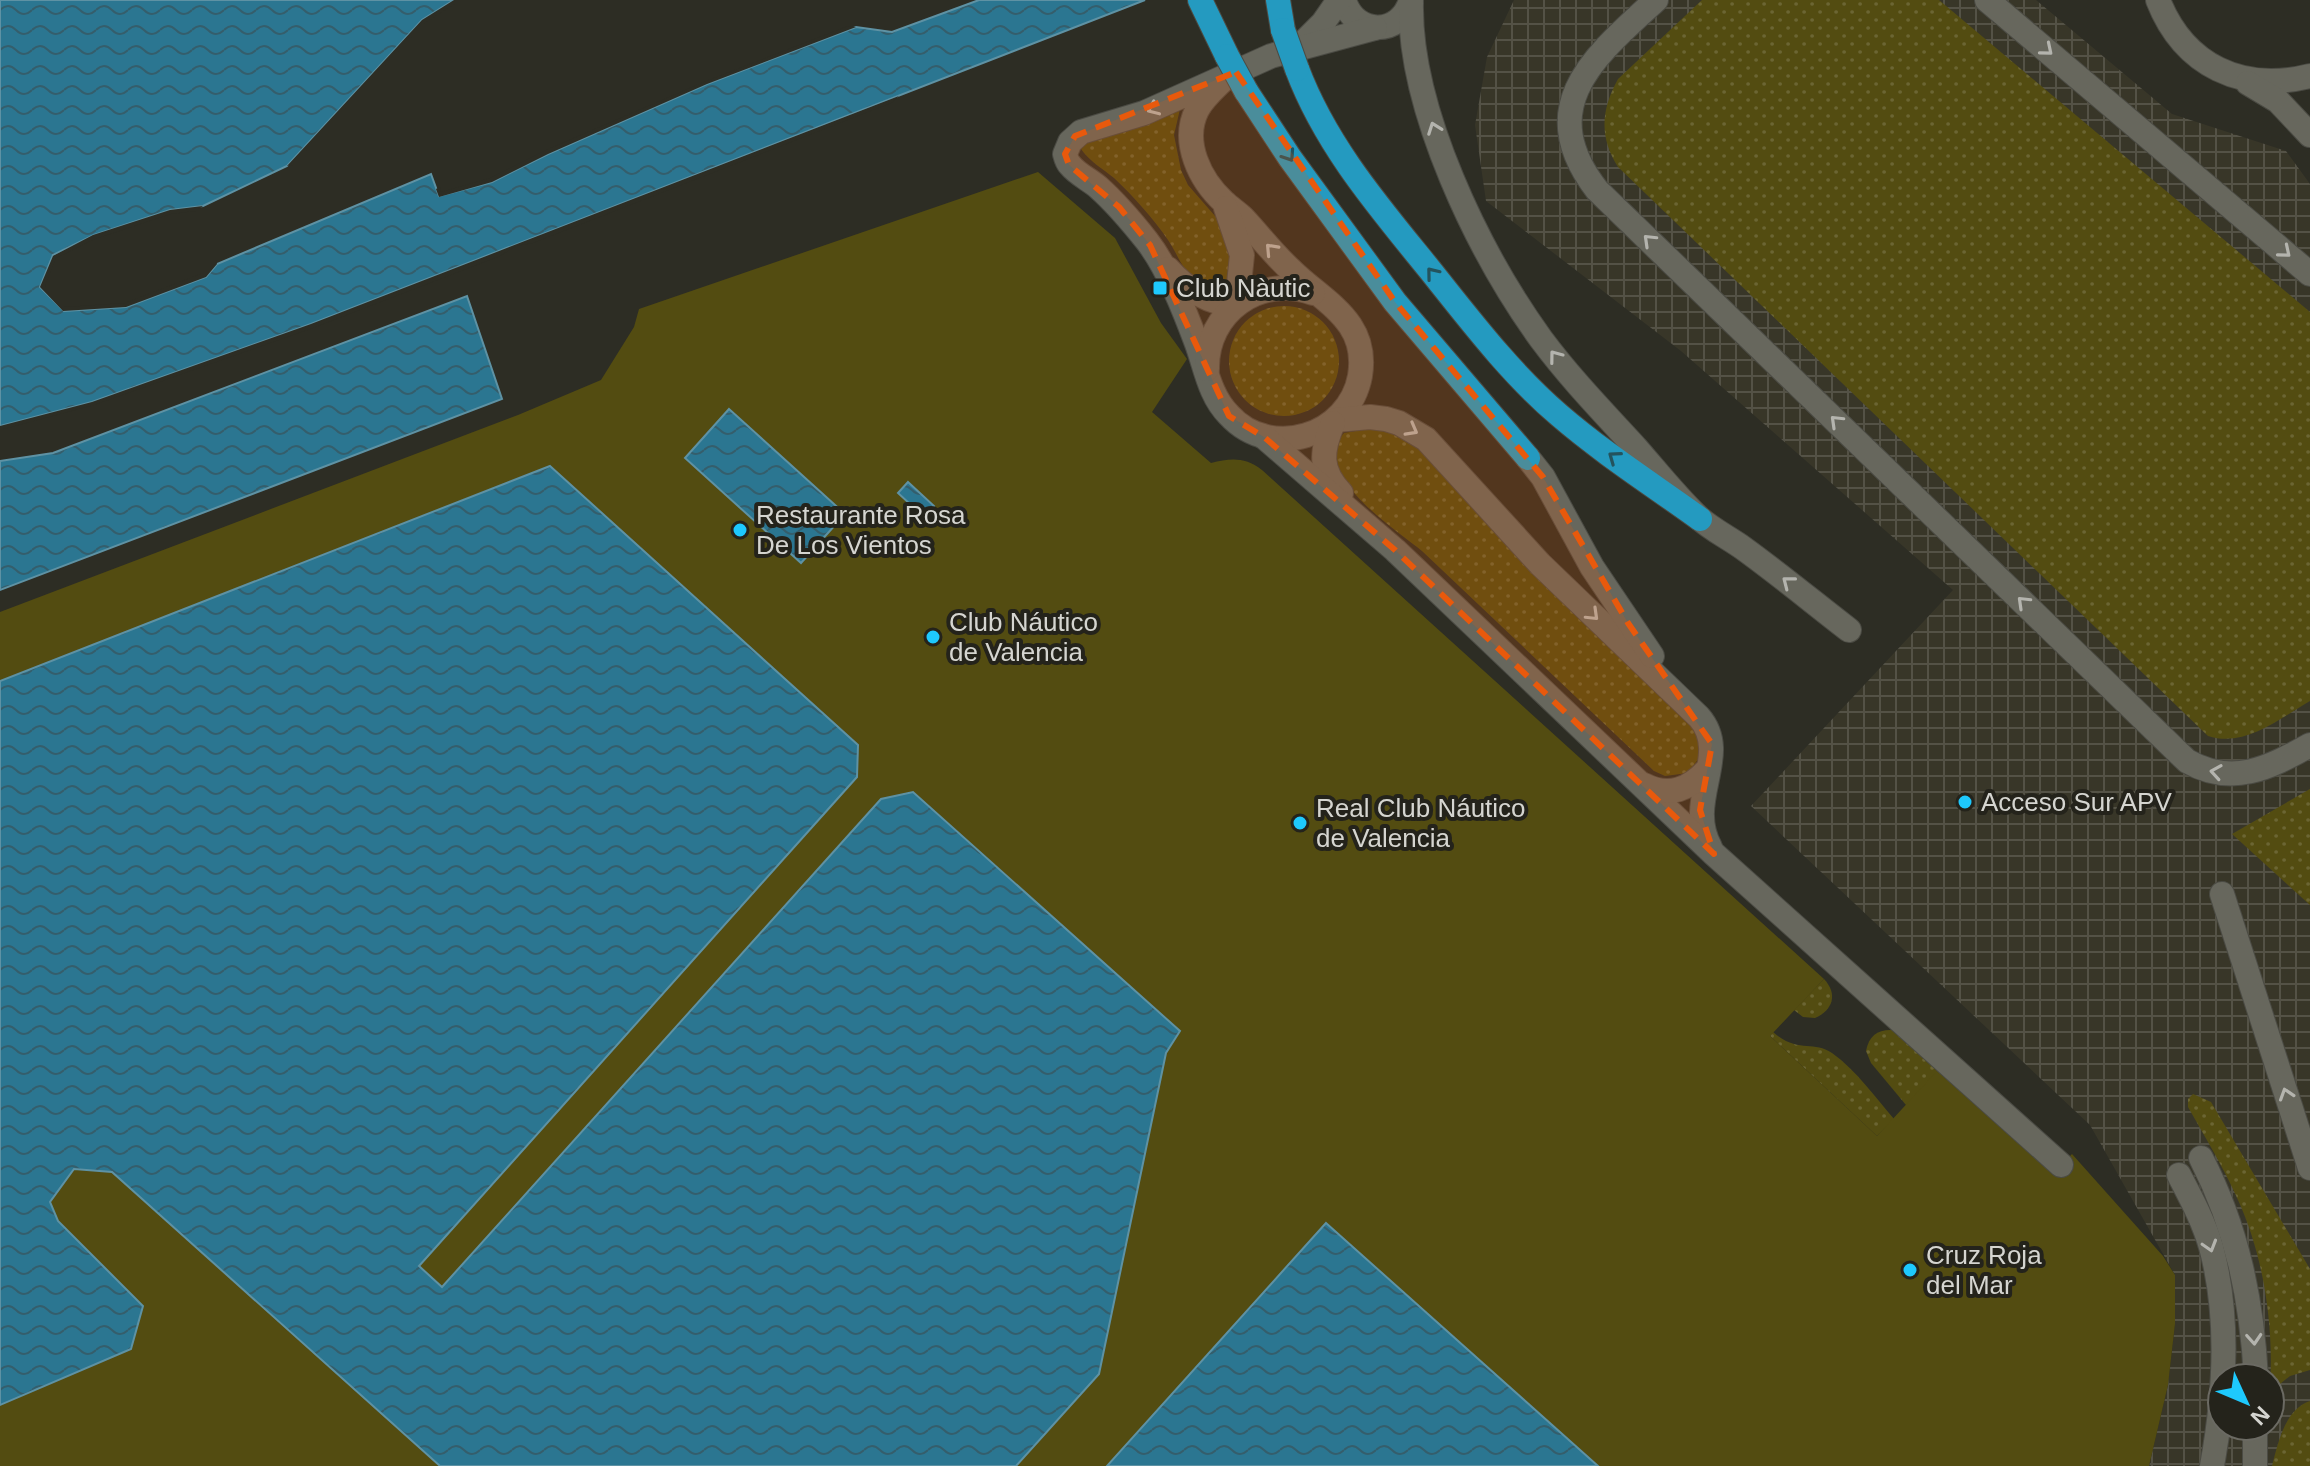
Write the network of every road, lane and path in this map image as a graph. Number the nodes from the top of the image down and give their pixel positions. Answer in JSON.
{"nodes":[{"id":1,"x":1200,"y":0,"type":"edge"},
{"id":2,"x":1278,"y":0,"type":"edge"},
{"id":3,"x":1342,"y":0,"type":"edge"},
{"id":4,"x":1656,"y":0,"type":"edge"},
{"id":5,"x":1987,"y":0,"type":"edge"},
{"id":6,"x":2158,"y":0,"type":"edge"},
{"id":7,"x":1411,"y":1,"type":"edge"},
{"id":8,"x":1375,"y":28,"type":"junction"},
{"id":9,"x":1293,"y":49,"type":"junction"},
{"id":10,"x":1226,"y":67,"type":"junction"},
{"id":11,"x":2310,"y":76,"type":"edge"},
{"id":12,"x":2239,"y":78,"type":"junction"},
{"id":13,"x":2310,"y":135,"type":"edge"},
{"id":14,"x":1223,"y":202,"type":"junction"},
{"id":15,"x":1157,"y":256,"type":"junction"},
{"id":16,"x":2310,"y":274,"type":"edge"},
{"id":17,"x":1319,"y":295,"type":"junction"},
{"id":18,"x":1236,"y":304,"type":"junction"},
{"id":19,"x":1208,"y":375,"type":"junction"},
{"id":20,"x":1335,"y":421,"type":"junction"},
{"id":21,"x":1264,"y":437,"type":"junction"},
{"id":22,"x":1528,"y":458,"type":"joint"},
{"id":23,"x":1700,"y":519,"type":"junction"},
{"id":24,"x":1395,"y":550,"type":"junction"},
{"id":25,"x":1849,"y":630,"type":"dead end"},
{"id":26,"x":1686,"y":702,"type":"junction"},
{"id":27,"x":2310,"y":745,"type":"edge"},
{"id":28,"x":1708,"y":769,"type":"junction"},
{"id":29,"x":1639,"y":783,"type":"junction"},
{"id":30,"x":1714,"y":854,"type":"junction"},
{"id":31,"x":2222,"y":894,"type":"dead end"},
{"id":32,"x":2201,"y":1158,"type":"dead end"},
{"id":33,"x":2061,"y":1165,"type":"dead end"},
{"id":34,"x":2310,"y":1168,"type":"edge"},
{"id":35,"x":2179,"y":1175,"type":"dead end"},
{"id":36,"x":2255,"y":1362,"type":"edge"},
{"id":37,"x":2255,"y":1442,"type":"edge"},
{"id":38,"x":2212,"y":1466,"type":"edge"},
{"id":39,"x":2255,"y":1466,"type":"edge"}],
"edges":[{"from":1,"to":10,"type":"highway"},
{"from":2,"to":9,"type":"highway"},
{"from":3,"to":8,"type":"street"},
{"from":3,"to":9,"type":"street"},
{"from":27,"to":4,"type":"street","one_way":true},
{"from":5,"to":16,"type":"street","one_way":true},
{"from":6,"to":12,"type":"street"},
{"from":7,"to":8,"type":"street"},
{"from":23,"to":7,"type":"street","one_way":true},
{"from":8,"to":9,"type":"street"},
{"from":9,"to":10,"type":"street"},
{"from":23,"to":9,"type":"highway","one_way":true},
{"from":10,"to":14,"type":"street"},
{"from":10,"to":15,"type":"street","one_way":true},
{"from":10,"to":22,"type":"highway","one_way":true,"bridge":true},
{"from":11,"to":12,"type":"street"},
{"from":12,"to":13,"type":"street"},
{"from":17,"to":14,"type":"street","one_way":true},
{"from":14,"to":18,"type":"street"},
{"from":15,"to":18,"type":"street"},
{"from":15,"to":19,"type":"street"},
{"from":17,"to":18,"type":"street"},
{"from":17,"to":20,"type":"street"},
{"from":18,"to":19,"type":"street"},
{"from":19,"to":21,"type":"street"},
{"from":20,"to":21,"type":"street"},
{"from":20,"to":24,"type":"street"},
{"from":20,"to":26,"type":"street","one_way":true},
{"from":21,"to":24,"type":"street"},
{"from":22,"to":26,"type":"street"},
{"from":25,"to":23,"type":"street","one_way":true},
{"from":24,"to":29,"type":"street"},
{"from":26,"to":28,"type":"street"},
{"from":28,"to":29,"type":"street"},
{"from":28,"to":30,"type":"street"},
{"from":29,"to":30,"type":"street"},
{"from":30,"to":33,"type":"street"},
{"from":34,"to":31,"type":"street","one_way":true},
{"from":32,"to":36,"type":"street","one_way":true},
{"from":35,"to":38,"type":"street","one_way":true},
{"from":37,"to":39,"type":"street"}]}
